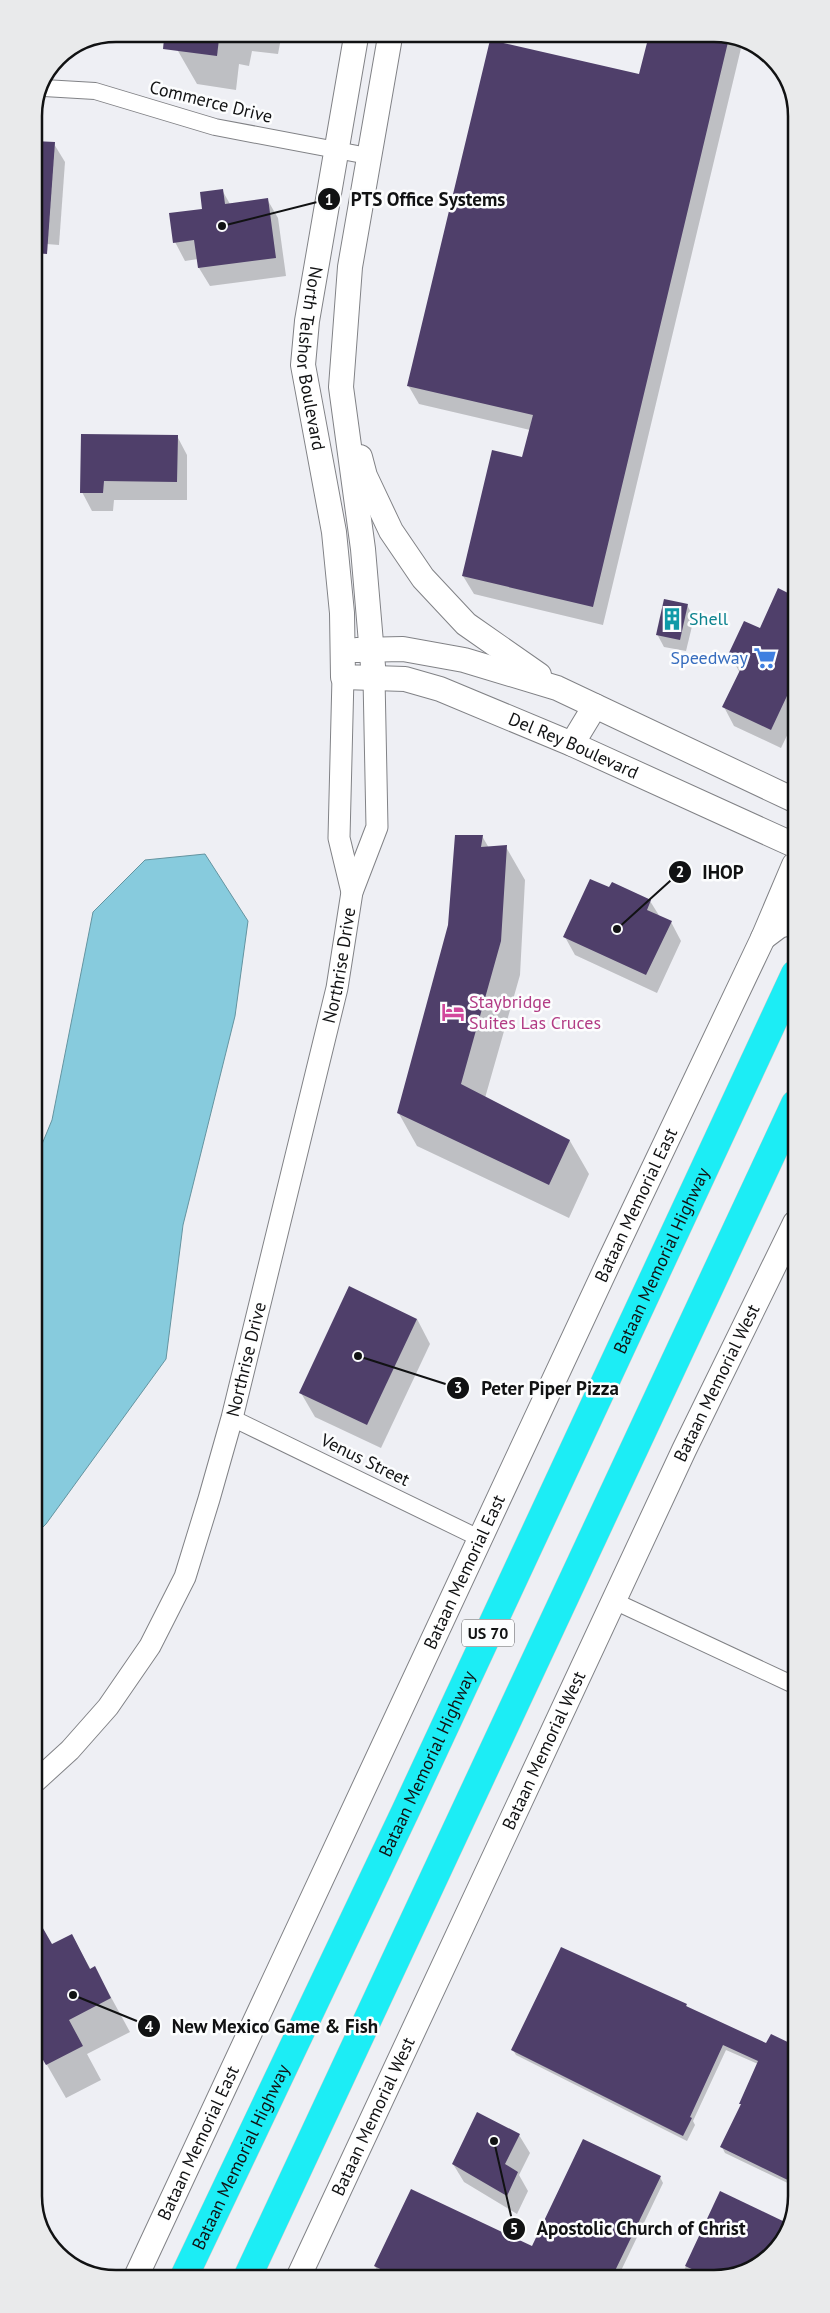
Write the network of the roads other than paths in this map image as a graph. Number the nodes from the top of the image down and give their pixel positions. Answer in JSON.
{"nodes":[{"id":1,"x":355,"y":42,"type":"edge"},
{"id":2,"x":389,"y":42,"type":"edge"},
{"id":3,"x":48,"y":88,"type":"edge"},
{"id":4,"x":337,"y":150,"type":"junction"},
{"id":5,"x":368,"y":156,"type":"junction"},
{"id":6,"x":341,"y":388,"type":"junction"},
{"id":7,"x":373,"y":649,"type":"junction"},
{"id":8,"x":342,"y":651,"type":"junction"},
{"id":9,"x":344,"y":677,"type":"junction"},
{"id":10,"x":374,"y":678,"type":"junction"},
{"id":11,"x":557,"y":688,"type":"junction"},
{"id":12,"x":595,"y":706,"type":"junction"},
{"id":13,"x":572,"y":744,"type":"junction"},
{"id":14,"x":788,"y":797,"type":"edge"},
{"id":15,"x":788,"y":842,"type":"edge"},
{"id":16,"x":788,"y":879,"type":"edge"},
{"id":17,"x":352,"y":892,"type":"junction"},
{"id":18,"x":788,"y":924,"type":"edge"},
{"id":19,"x":763,"y":938,"type":"junction"},
{"id":20,"x":788,"y":989,"type":"edge"},
{"id":21,"x":788,"y":1119,"type":"edge"},
{"id":22,"x":788,"y":1238,"type":"edge"},
{"id":23,"x":232,"y":1418,"type":"junction"},
{"id":24,"x":481,"y":1538,"type":"junction"},
{"id":25,"x":614,"y":1601,"type":"junction"},
{"id":26,"x":788,"y":1682,"type":"edge"},
{"id":27,"x":42,"y":1775,"type":"edge"},
{"id":28,"x":139,"y":2270,"type":"edge"},
{"id":29,"x":187,"y":2270,"type":"edge"},
{"id":30,"x":251,"y":2270,"type":"edge"},
{"id":31,"x":302,"y":2270,"type":"edge"}],
"edges":[{"from":1,"to":4,"type":"main road","name":"North Telshor Boulevard"},
{"from":2,"to":5,"type":"main road","name":"North Telshor Boulevard"},
{"from":3,"to":4,"type":"street","name":"Commerce Drive"},
{"from":4,"to":5,"type":"street","name":"Commerce Drive"},
{"from":4,"to":8,"type":"main road","name":"North Telshor Boulevard"},
{"from":5,"to":6,"type":"main road","name":"North Telshor Boulevard"},
{"from":6,"to":7,"type":"main road","name":"North Telshor Boulevard"},
{"from":6,"to":11,"type":"main road"},
{"from":7,"to":8,"type":"main road"},
{"from":7,"to":10,"type":"main road","name":"Northrise Drive"},
{"from":7,"to":11,"type":"main road"},
{"from":8,"to":9,"type":"main road","name":"Northrise Drive"},
{"from":9,"to":10,"type":"main road","name":"Del Rey Boulevard"},
{"from":9,"to":17,"type":"street","name":"Northrise Drive"},
{"from":10,"to":13,"type":"main road","name":"Del Rey Boulevard"},
{"from":10,"to":17,"type":"street","name":"Northrise Drive"},
{"from":11,"to":12,"type":"main road"},
{"from":12,"to":13,"type":"main road"},
{"from":12,"to":14,"type":"main road"},
{"from":13,"to":15,"type":"main road","name":"Del Rey Boulevard"},
{"from":16,"to":19,"type":"main road","name":"Bataan Memorial East"},
{"from":17,"to":23,"type":"street","name":"Northrise Drive"},
{"from":18,"to":19,"type":"main road"},
{"from":19,"to":24,"type":"main road","name":"Bataan Memorial East"},
{"from":20,"to":29,"type":"highway","name":"Bataan Memorial Highway","number":"US 70"},
{"from":21,"to":30,"type":"highway","number":"US 70"},
{"from":22,"to":25,"type":"main road","name":"Bataan Memorial West"},
{"from":23,"to":24,"type":"street","name":"Venus Street"},
{"from":23,"to":27,"type":"street","name":"Northrise Drive"},
{"from":24,"to":28,"type":"main road","name":"Bataan Memorial East"},
{"from":25,"to":26,"type":"street"},
{"from":25,"to":31,"type":"main road","name":"Bataan Memorial West"}]}
